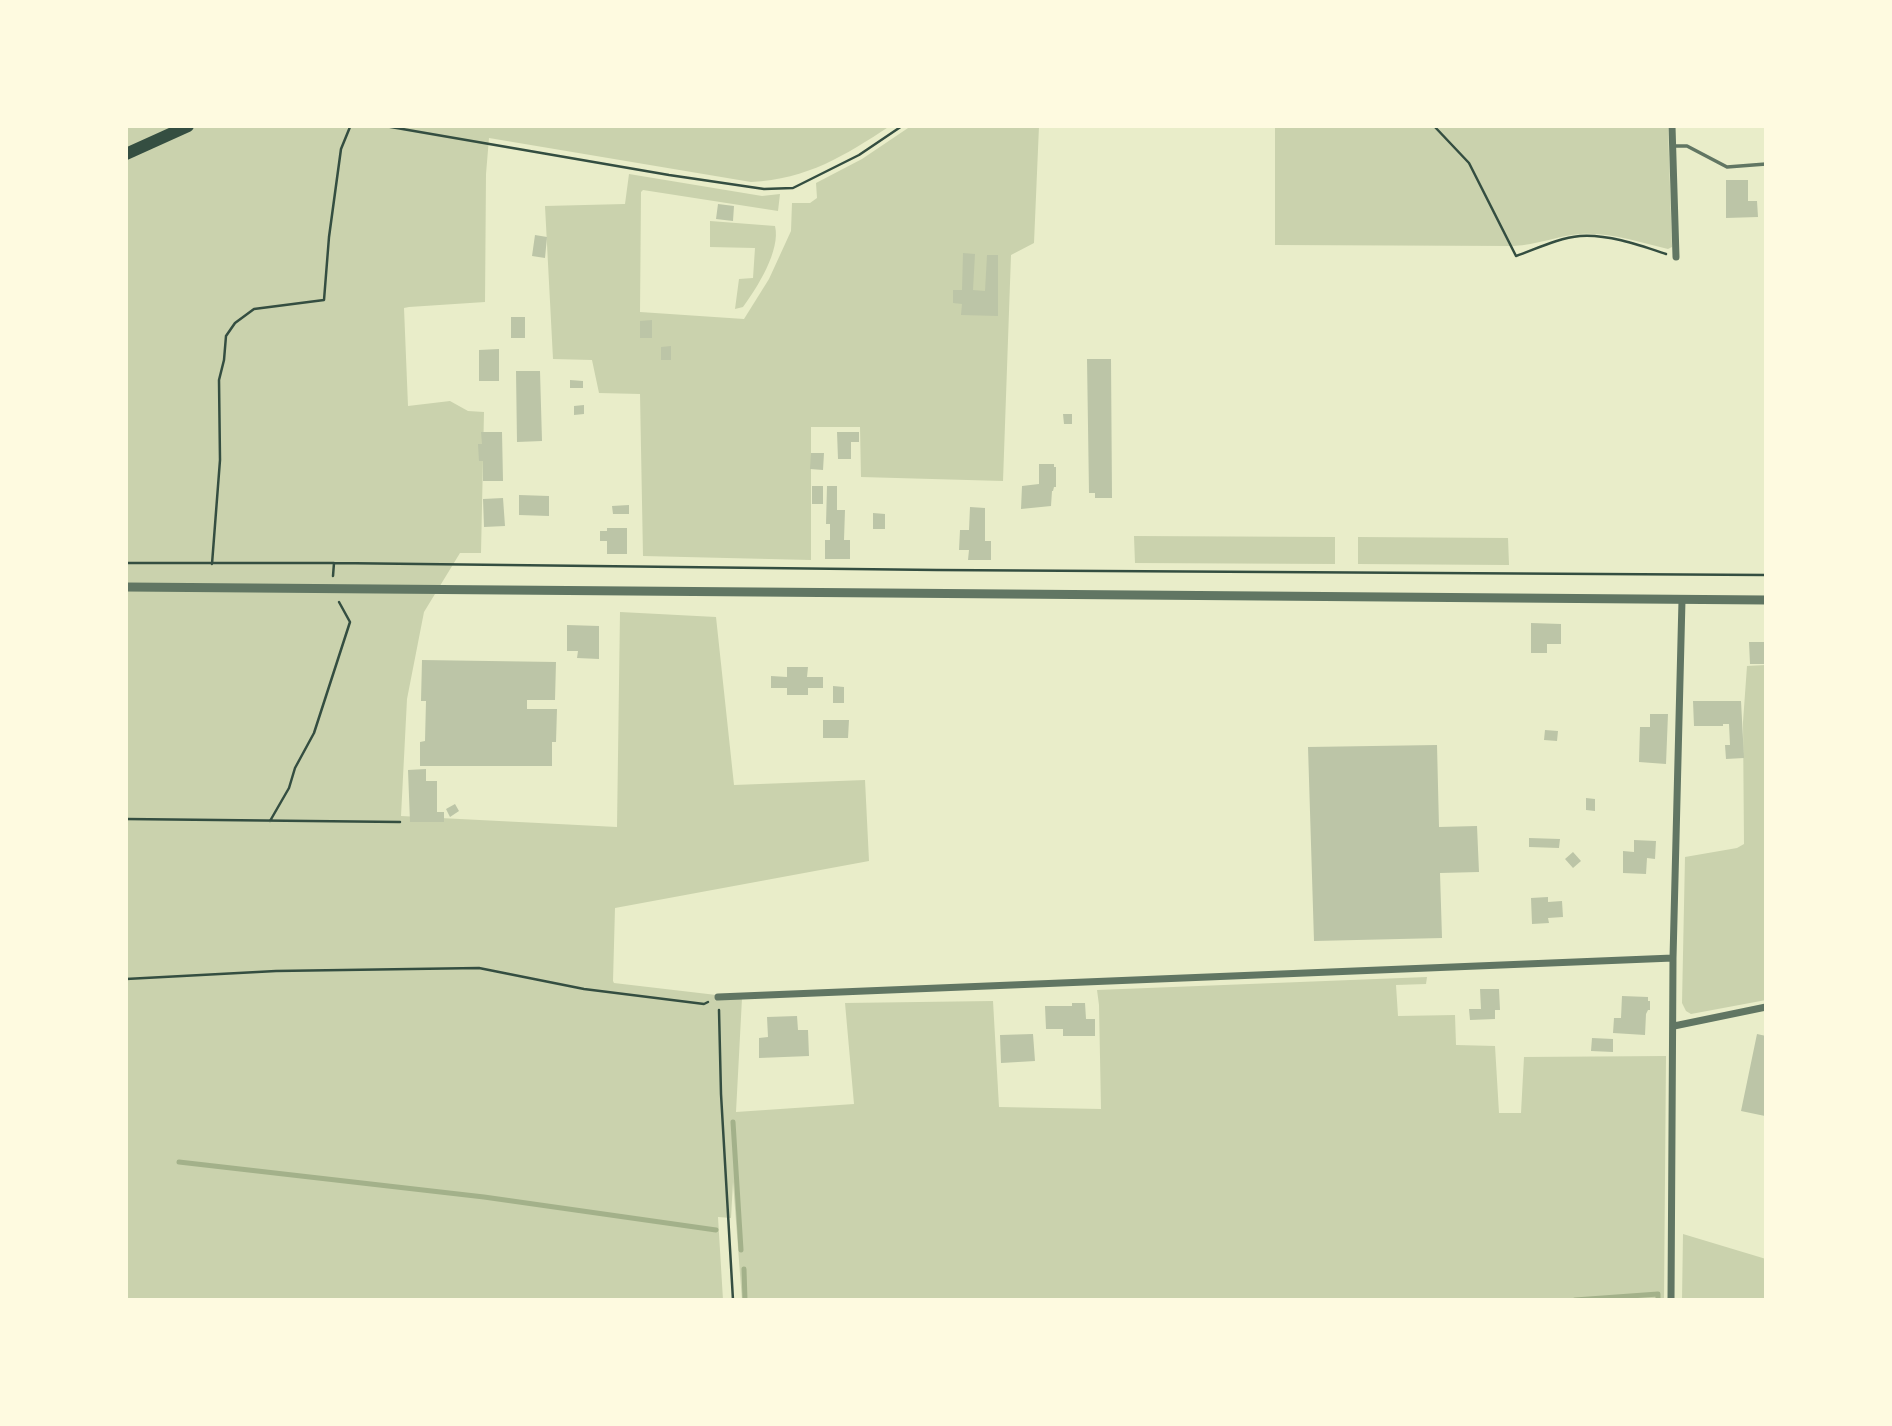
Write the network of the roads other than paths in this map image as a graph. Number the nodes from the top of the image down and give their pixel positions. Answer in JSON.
{"nodes":[{"id":1,"x":188,"y":126,"type":"edge"},
{"id":2,"x":1672,"y":126,"type":"edge"},
{"id":3,"x":1673,"y":146,"type":"junction"},
{"id":4,"x":126,"y":154,"type":"edge"},
{"id":5,"x":1766,"y":164,"type":"edge"},
{"id":6,"x":1676,"y":257,"type":"road end"},
{"id":7,"x":126,"y":587,"type":"edge"},
{"id":8,"x":1682,"y":600,"type":"junction"},
{"id":9,"x":1766,"y":600,"type":"edge"},
{"id":10,"x":1673,"y":958,"type":"junction"},
{"id":11,"x":718,"y":997,"type":"road end"},
{"id":12,"x":1766,"y":1007,"type":"edge"},
{"id":13,"x":1674,"y":1026,"type":"junction"},
{"id":14,"x":1671,"y":1300,"type":"edge"}],
"edges":[{"from":1,"to":4,"type":"main road"},
{"from":2,"to":3,"type":"street"},
{"from":3,"to":5,"type":"lane"},
{"from":3,"to":6,"type":"street"},
{"from":7,"to":8,"type":"street"},
{"from":8,"to":9,"type":"street"},
{"from":8,"to":10,"type":"street"},
{"from":10,"to":11,"type":"street"},
{"from":10,"to":13,"type":"street"},
{"from":12,"to":13,"type":"street"},
{"from":13,"to":14,"type":"street"}]}
